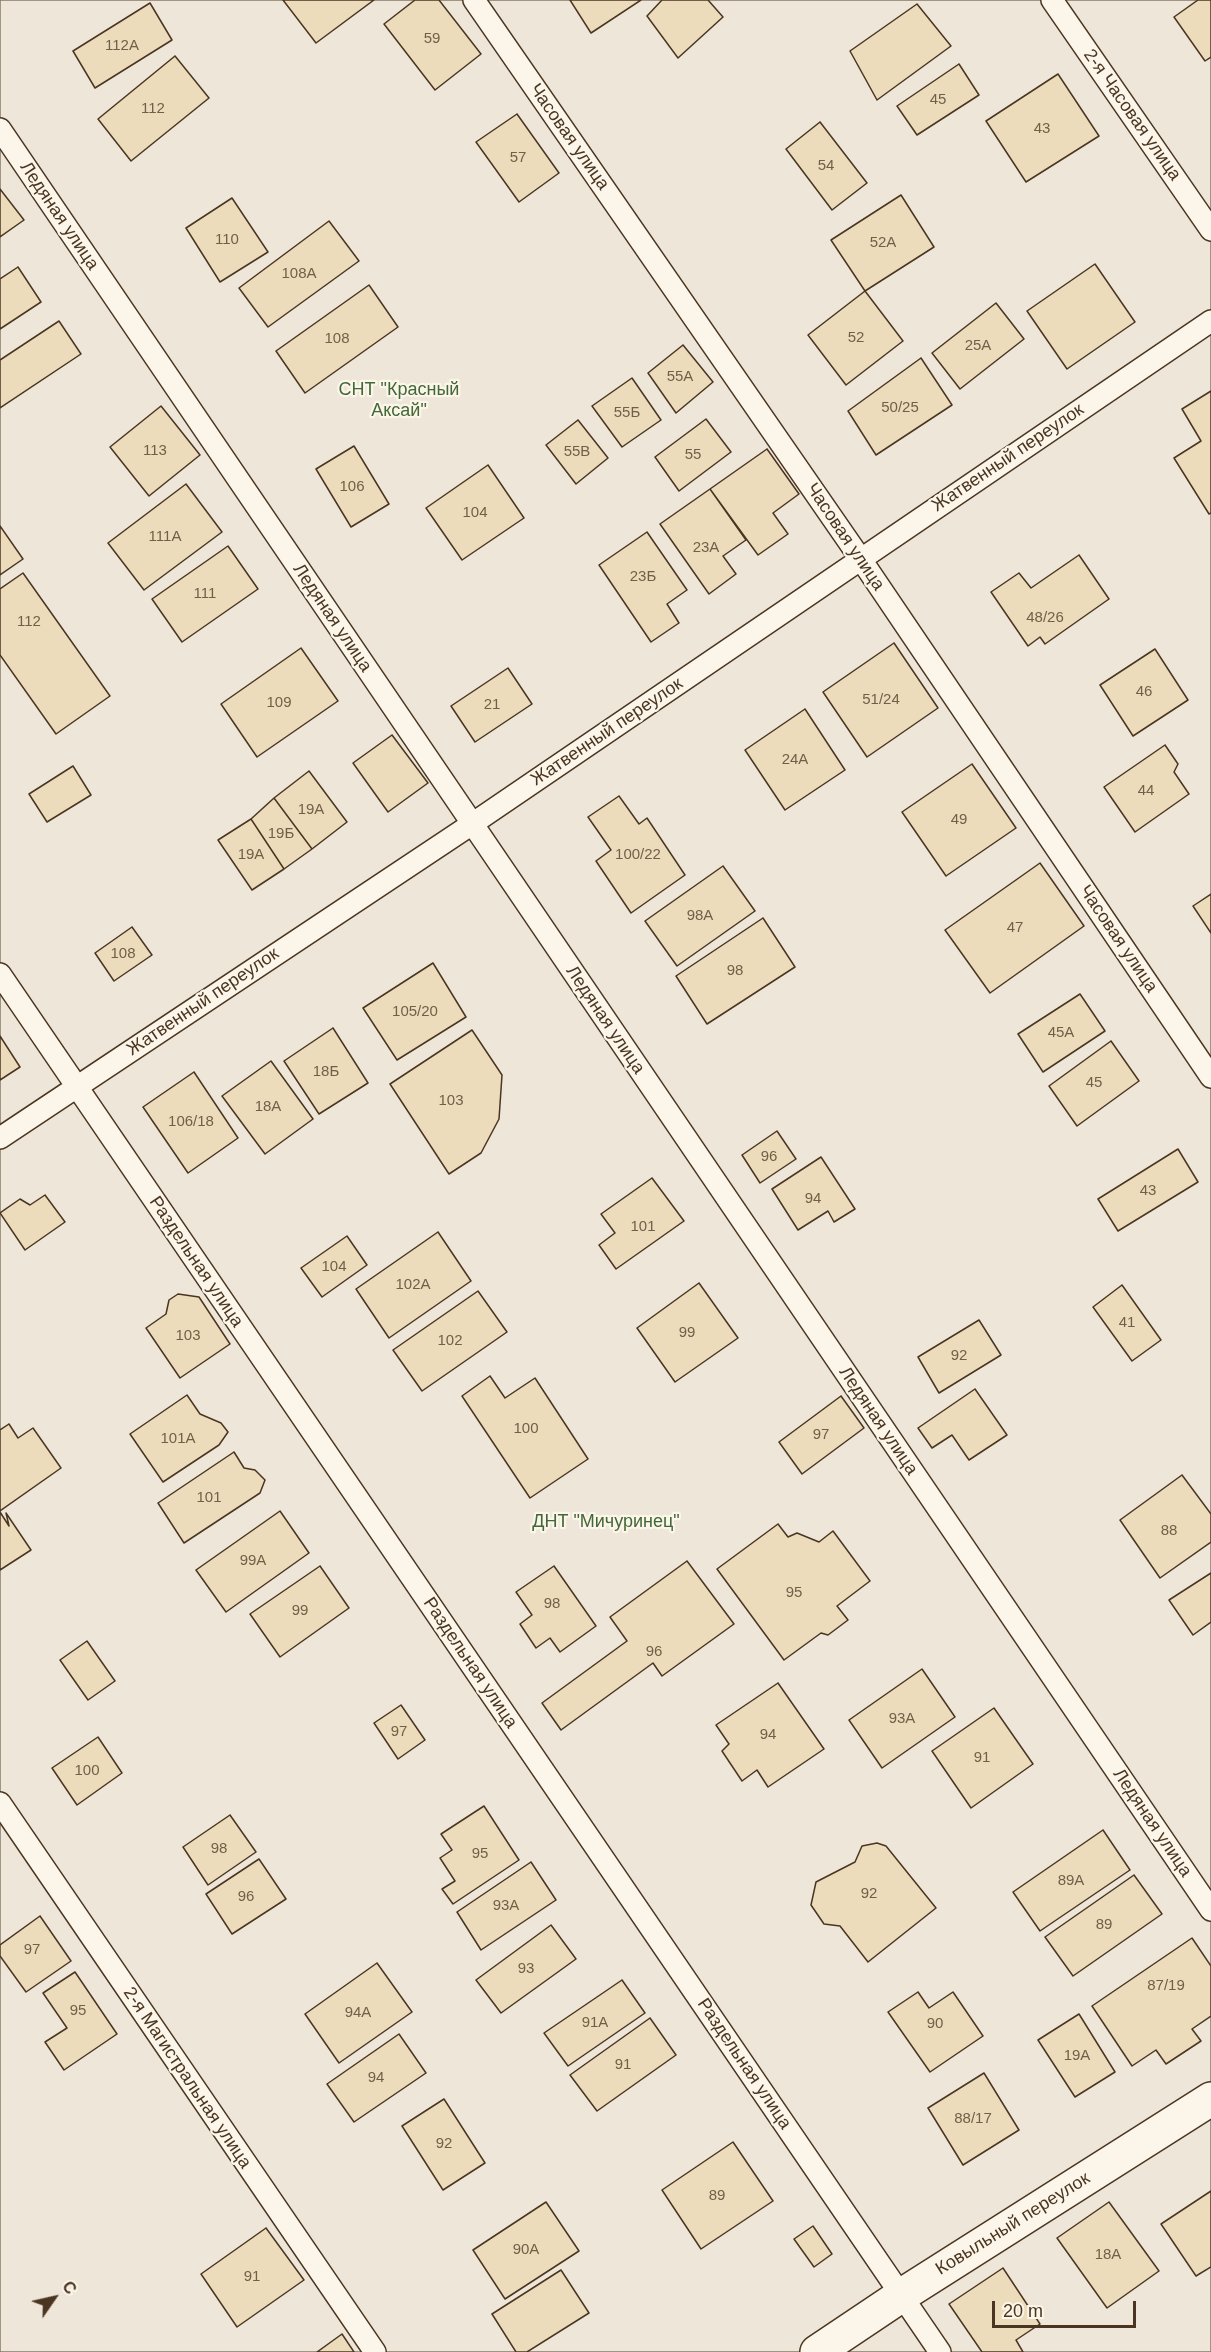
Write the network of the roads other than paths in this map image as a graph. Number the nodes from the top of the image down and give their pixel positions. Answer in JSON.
{"nodes":[{"id":1,"x":474,"y":0,"type":"edge"},
{"id":2,"x":1052,"y":0,"type":"edge"},
{"id":3,"x":0,"y":129,"type":"edge"},
{"id":4,"x":1211,"y":230,"type":"edge"},
{"id":5,"x":1211,"y":321,"type":"edge"},
{"id":6,"x":860,"y":558,"type":"junction"},
{"id":7,"x":472,"y":824,"type":"junction"},
{"id":8,"x":0,"y":974,"type":"edge"},
{"id":9,"x":1211,"y":1077,"type":"edge"},
{"id":10,"x":76,"y":1087,"type":"junction"},
{"id":11,"x":0,"y":1138,"type":"edge"},
{"id":12,"x":0,"y":1803,"type":"edge"},
{"id":13,"x":1211,"y":1910,"type":"edge"},
{"id":14,"x":1211,"y":2099,"type":"edge"},
{"id":15,"x":902,"y":2295,"type":"junction"},
{"id":16,"x":375,"y":2352,"type":"edge"},
{"id":17,"x":817,"y":2352,"type":"edge"},
{"id":18,"x":940,"y":2352,"type":"edge"}],
"edges":[{"from":1,"to":6,"type":"lane","name":"Часовая улица"},
{"from":2,"to":4,"type":"lane","name":"2-я Часовая улица"},
{"from":3,"to":7,"type":"lane","name":"Ледяная улица"},
{"from":5,"to":6,"type":"lane","name":"Жатвенный переулок"},
{"from":6,"to":7,"type":"lane","name":"Жатвенный переулок"},
{"from":6,"to":9,"type":"lane","name":"Часовая улица"},
{"from":7,"to":10,"type":"lane","name":"Жатвенный переулок"},
{"from":7,"to":13,"type":"lane","name":"Ледяная улица"},
{"from":8,"to":10,"type":"lane","name":"Раздельная улица"},
{"from":10,"to":11,"type":"lane","name":"Жатвенный переулок"},
{"from":10,"to":15,"type":"lane","name":"Раздельная улица"},
{"from":12,"to":16,"type":"lane","name":"2-я Магистральная улица"},
{"from":14,"to":15,"type":"street","name":"Ковыльный переулок"},
{"from":15,"to":17,"type":"street","name":"Ковыльный переулок"},
{"from":15,"to":18,"type":"lane","name":"Раздельная улица"}]}
